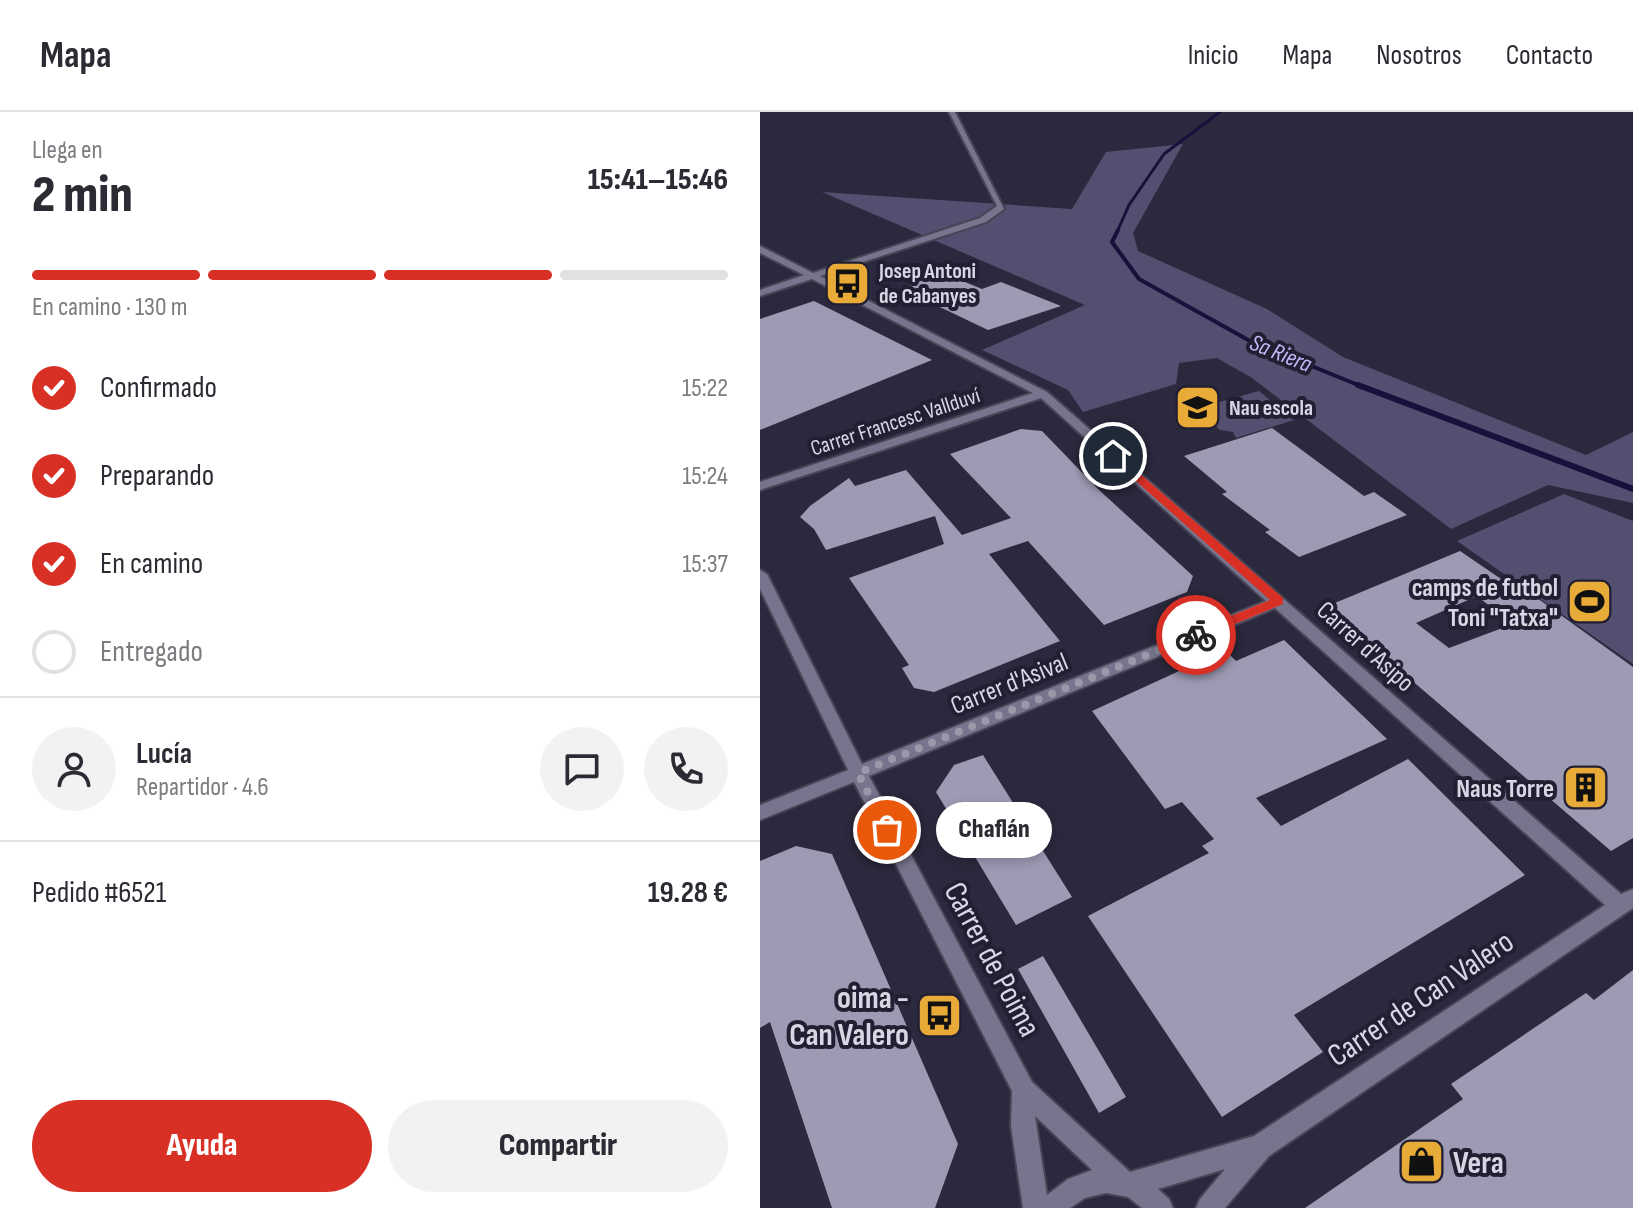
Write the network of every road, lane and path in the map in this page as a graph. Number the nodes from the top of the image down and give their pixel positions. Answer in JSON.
{"nodes":[{"id":1,"x":952,"y":112,"type":"edge"},
{"id":2,"x":760,"y":249,"type":"edge"},
{"id":3,"x":812,"y":276,"type":"junction"},
{"id":4,"x":760,"y":293,"type":"edge"},
{"id":5,"x":1043,"y":394,"type":"junction"},
{"id":6,"x":760,"y":486,"type":"edge"},
{"id":7,"x":760,"y":574,"type":"edge"},
{"id":8,"x":1279,"y":601,"type":"junction"},
{"id":9,"x":858,"y":773,"type":"junction"},
{"id":10,"x":760,"y":813,"type":"edge"},
{"id":11,"x":1626,"y":901,"type":"edge"},
{"id":12,"x":1024,"y":1090,"type":"junction"},
{"id":13,"x":1260,"y":1147,"type":"junction"},
{"id":14,"x":1126,"y":1182,"type":"junction"},
{"id":15,"x":1036,"y":1208,"type":"edge"},
{"id":16,"x":1051,"y":1208,"type":"edge"},
{"id":17,"x":1160,"y":1208,"type":"edge"},
{"id":18,"x":1209,"y":1208,"type":"edge"}],
"edges":[{"from":1,"to":3,"type":"street"},
{"from":2,"to":3,"type":"street","name":"Carrer d'Asipo"},
{"from":3,"to":4,"type":"street"},
{"from":3,"to":5,"type":"street","name":"Carrer d'Asipo"},
{"from":5,"to":6,"type":"street","name":"Carrer Francesc Vallduví"},
{"from":5,"to":8,"type":"street","name":"Carrer d'Asipo"},
{"from":7,"to":9,"type":"street","name":"Carrer de Poima"},
{"from":8,"to":9,"type":"street","name":"Carrer d'Asival"},
{"from":8,"to":11,"type":"street","name":"Carrer d'Asipo"},
{"from":9,"to":10,"type":"street","name":"Carrer d'Asival"},
{"from":9,"to":12,"type":"street","name":"Carrer de Poima"},
{"from":11,"to":13,"type":"street","name":"Carrer de Can Valero"},
{"from":12,"to":14,"type":"street","name":"Carrer de Poima"},
{"from":12,"to":15,"type":"street","name":"Carrer de Poima"},
{"from":13,"to":14,"type":"street","name":"Carrer de Can Valero"},
{"from":13,"to":18,"type":"street","name":"Carrer de Can Valero"},
{"from":14,"to":16,"type":"street","name":"Carrer de Can Valero"},
{"from":14,"to":17,"type":"street","name":"Carrer de Poima"}]}
